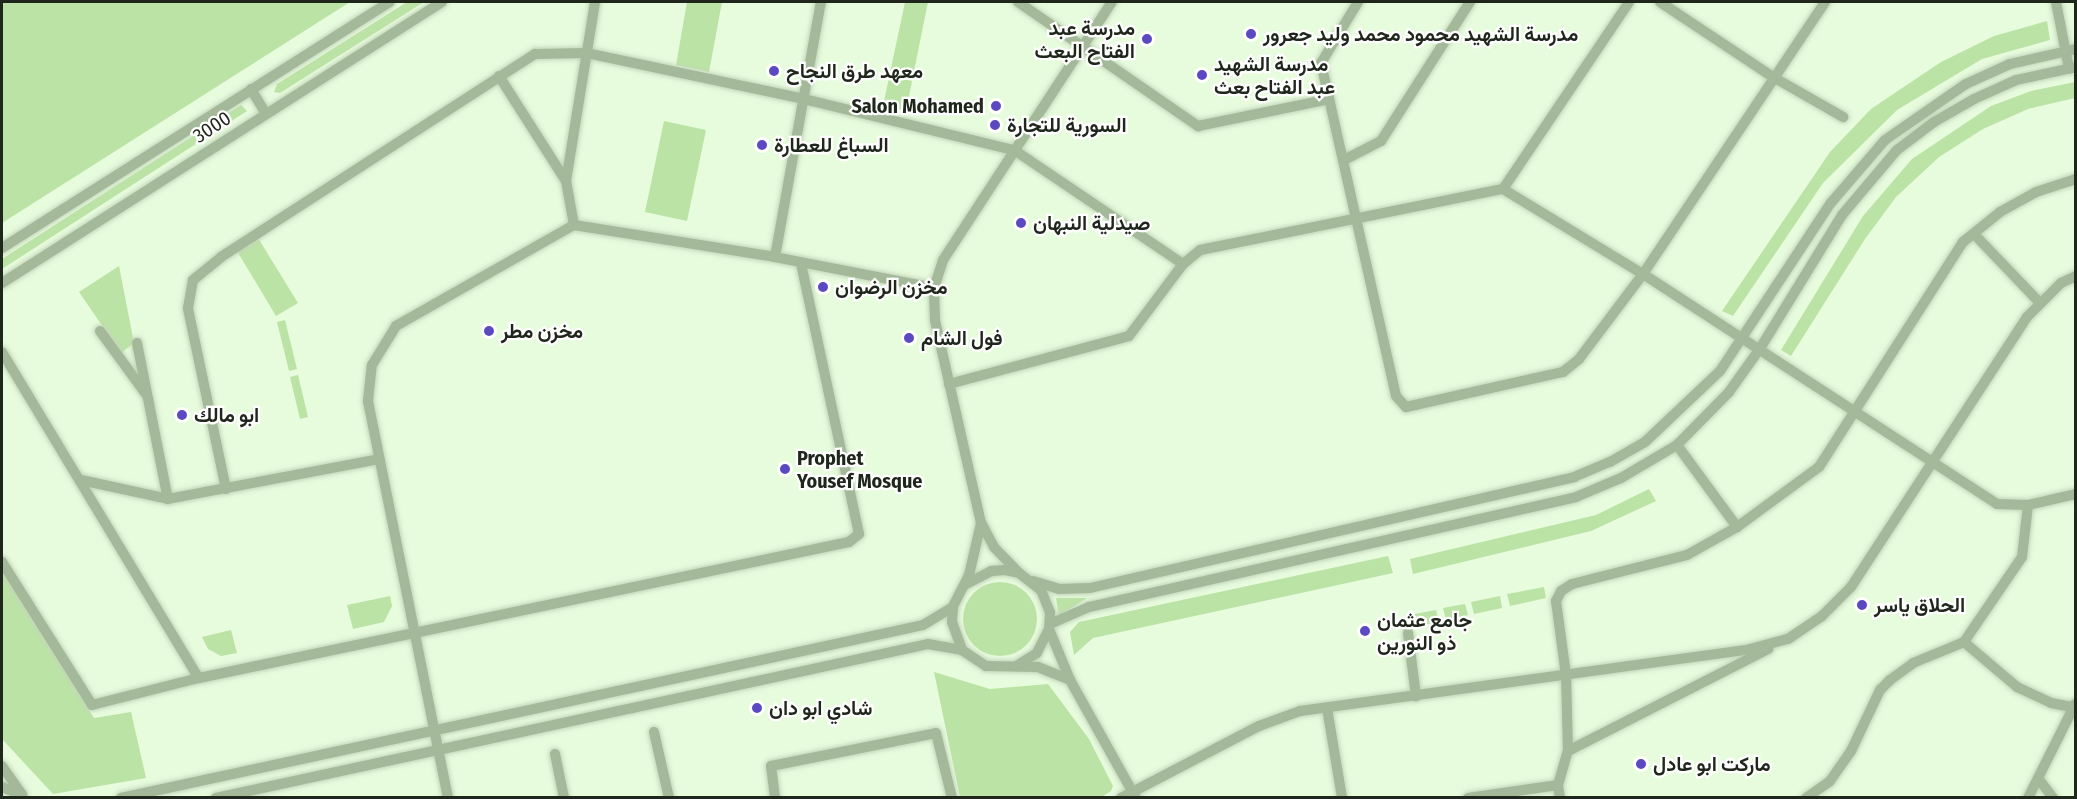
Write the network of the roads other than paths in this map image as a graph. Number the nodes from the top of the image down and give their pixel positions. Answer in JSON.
{"nodes":[{"id":1,"x":388,"y":2,"type":"edge"},
{"id":2,"x":442,"y":2,"type":"edge"},
{"id":3,"x":595,"y":2,"type":"edge"},
{"id":4,"x":821,"y":2,"type":"edge"},
{"id":5,"x":1018,"y":2,"type":"edge"},
{"id":6,"x":1112,"y":2,"type":"edge"},
{"id":7,"x":1358,"y":2,"type":"edge"},
{"id":8,"x":1470,"y":2,"type":"edge"},
{"id":9,"x":1629,"y":2,"type":"edge"},
{"id":10,"x":1660,"y":2,"type":"edge"},
{"id":11,"x":1825,"y":2,"type":"edge"},
{"id":12,"x":2056,"y":2,"type":"edge"},
{"id":13,"x":1083,"y":45,"type":"junction"},
{"id":14,"x":2071,"y":50,"type":"edge"},
{"id":15,"x":586,"y":53,"type":"junction"},
{"id":16,"x":2072,"y":68,"type":"edge"},
{"id":17,"x":499,"y":76,"type":"junction"},
{"id":18,"x":1773,"y":77,"type":"junction"},
{"id":19,"x":251,"y":89,"type":"junction"},
{"id":20,"x":804,"y":99,"type":"junction"},
{"id":21,"x":1329,"y":99,"type":"junction"},
{"id":22,"x":266,"y":114,"type":"junction"},
{"id":23,"x":1843,"y":117,"type":"dead end"},
{"id":24,"x":1014,"y":150,"type":"junction"},
{"id":25,"x":1344,"y":160,"type":"junction"},
{"id":26,"x":2076,"y":179,"type":"edge"},
{"id":27,"x":566,"y":181,"type":"junction"},
{"id":28,"x":1503,"y":189,"type":"junction"},
{"id":29,"x":1359,"y":220,"type":"junction"},
{"id":30,"x":574,"y":225,"type":"junction"},
{"id":31,"x":1974,"y":234,"type":"junction"},
{"id":32,"x":2,"y":248,"type":"edge"},
{"id":33,"x":775,"y":257,"type":"junction"},
{"id":34,"x":801,"y":264,"type":"junction"},
{"id":35,"x":1183,"y":264,"type":"junction"},
{"id":36,"x":1643,"y":274,"type":"junction"},
{"id":37,"x":2076,"y":276,"type":"edge"},
{"id":38,"x":2,"y":283,"type":"edge"},
{"id":39,"x":934,"y":288,"type":"junction"},
{"id":40,"x":2039,"y":302,"type":"junction"},
{"id":41,"x":100,"y":331,"type":"dead end"},
{"id":42,"x":1744,"y":339,"type":"junction"},
{"id":43,"x":137,"y":343,"type":"dead end"},
{"id":44,"x":1760,"y":350,"type":"junction"},
{"id":45,"x":2,"y":352,"type":"edge"},
{"id":46,"x":949,"y":384,"type":"junction"},
{"id":47,"x":148,"y":397,"type":"junction"},
{"id":48,"x":1857,"y":412,"type":"junction"},
{"id":49,"x":1677,"y":445,"type":"junction"},
{"id":50,"x":379,"y":459,"type":"junction"},
{"id":51,"x":1933,"y":462,"type":"junction"},
{"id":52,"x":81,"y":480,"type":"junction"},
{"id":53,"x":226,"y":489,"type":"junction"},
{"id":54,"x":2076,"y":494,"type":"edge"},
{"id":55,"x":168,"y":499,"type":"junction"},
{"id":56,"x":1466,"y":501,"type":"junction"},
{"id":57,"x":2028,"y":505,"type":"junction"},
{"id":58,"x":1470,"y":520,"type":"junction"},
{"id":59,"x":981,"y":523,"type":"junction"},
{"id":60,"x":1737,"y":527,"type":"junction"},
{"id":61,"x":2,"y":562,"type":"edge"},
{"id":62,"x":1019,"y":573,"type":"junction"},
{"id":63,"x":1033,"y":581,"type":"junction"},
{"id":64,"x":966,"y":584,"type":"junction"},
{"id":65,"x":953,"y":607,"type":"junction"},
{"id":66,"x":1049,"y":627,"type":"junction"},
{"id":67,"x":1408,"y":633,"type":"dead end"},
{"id":68,"x":412,"y":636,"type":"junction"},
{"id":69,"x":1788,"y":639,"type":"junction"},
{"id":70,"x":1964,"y":642,"type":"junction"},
{"id":71,"x":962,"y":650,"type":"junction"},
{"id":72,"x":1015,"y":667,"type":"junction"},
{"id":73,"x":1566,"y":675,"type":"junction"},
{"id":74,"x":199,"y":678,"type":"junction"},
{"id":75,"x":1070,"y":680,"type":"junction"},
{"id":76,"x":1416,"y":696,"type":"junction"},
{"id":77,"x":2075,"y":707,"type":"edge"},
{"id":78,"x":1327,"y":708,"type":"junction"},
{"id":79,"x":435,"y":730,"type":"junction"},
{"id":80,"x":654,"y":732,"type":"dead end"},
{"id":81,"x":439,"y":750,"type":"junction"},
{"id":82,"x":1568,"y":751,"type":"junction"},
{"id":83,"x":555,"y":754,"type":"dead end"},
{"id":84,"x":2,"y":766,"type":"edge"},
{"id":85,"x":2038,"y":778,"type":"junction"},
{"id":86,"x":1558,"y":785,"type":"junction"},
{"id":87,"x":2,"y":787,"type":"edge"},
{"id":88,"x":1135,"y":793,"type":"edge"},
{"id":89,"x":23,"y":796,"type":"edge"},
{"id":90,"x":121,"y":798,"type":"edge"},
{"id":91,"x":216,"y":798,"type":"edge"},
{"id":92,"x":448,"y":798,"type":"edge"},
{"id":93,"x":564,"y":798,"type":"edge"},
{"id":94,"x":669,"y":798,"type":"edge"},
{"id":95,"x":776,"y":798,"type":"edge"},
{"id":96,"x":952,"y":798,"type":"edge"},
{"id":97,"x":1121,"y":798,"type":"edge"},
{"id":98,"x":1342,"y":798,"type":"edge"},
{"id":99,"x":1468,"y":798,"type":"edge"},
{"id":100,"x":1560,"y":798,"type":"edge"},
{"id":101,"x":1806,"y":798,"type":"edge"},
{"id":102,"x":2028,"y":798,"type":"edge"},
{"id":103,"x":2053,"y":798,"type":"edge"}],
"edges":[{"from":1,"to":19,"type":"street","name":"3000"},
{"from":2,"to":22,"type":"street","name":"3000"},
{"from":3,"to":15,"type":"street"},
{"from":4,"to":20,"type":"street"},
{"from":5,"to":13,"type":"street"},
{"from":6,"to":13,"type":"street"},
{"from":7,"to":21,"type":"street"},
{"from":8,"to":25,"type":"street"},
{"from":9,"to":28,"type":"street"},
{"from":10,"to":18,"type":"street"},
{"from":11,"to":18,"type":"street"},
{"from":12,"to":14,"type":"street"},
{"from":13,"to":21,"type":"street"},
{"from":13,"to":24,"type":"street"},
{"from":14,"to":16,"type":"street"},
{"from":14,"to":42,"type":"street"},
{"from":15,"to":17,"type":"street"},
{"from":15,"to":20,"type":"street"},
{"from":15,"to":27,"type":"street"},
{"from":16,"to":44,"type":"street"},
{"from":17,"to":27,"type":"street"},
{"from":17,"to":53,"type":"street"},
{"from":18,"to":23,"type":"street"},
{"from":18,"to":36,"type":"street"},
{"from":19,"to":22,"type":"street"},
{"from":19,"to":32,"type":"street","name":"3000"},
{"from":20,"to":24,"type":"street"},
{"from":20,"to":33,"type":"street"},
{"from":21,"to":25,"type":"street"},
{"from":22,"to":38,"type":"street","name":"3000"},
{"from":24,"to":35,"type":"street"},
{"from":24,"to":39,"type":"street"},
{"from":25,"to":29,"type":"street"},
{"from":26,"to":31,"type":"street"},
{"from":27,"to":30,"type":"street"},
{"from":28,"to":29,"type":"street"},
{"from":28,"to":36,"type":"street"},
{"from":29,"to":35,"type":"street"},
{"from":29,"to":36,"type":"street"},
{"from":30,"to":33,"type":"street"},
{"from":30,"to":50,"type":"street"},
{"from":31,"to":40,"type":"street"},
{"from":31,"to":48,"type":"street"},
{"from":33,"to":34,"type":"street"},
{"from":34,"to":39,"type":"street"},
{"from":34,"to":68,"type":"street"},
{"from":35,"to":46,"type":"street"},
{"from":36,"to":42,"type":"street"},
{"from":37,"to":40,"type":"street"},
{"from":39,"to":46,"type":"street"},
{"from":40,"to":51,"type":"street"},
{"from":41,"to":47,"type":"street"},
{"from":42,"to":44,"type":"street"},
{"from":42,"to":56,"type":"street"},
{"from":43,"to":47,"type":"street"},
{"from":44,"to":48,"type":"street"},
{"from":44,"to":49,"type":"street"},
{"from":45,"to":52,"type":"street"},
{"from":46,"to":59,"type":"street"},
{"from":47,"to":55,"type":"street"},
{"from":48,"to":51,"type":"street"},
{"from":48,"to":60,"type":"street"},
{"from":49,"to":58,"type":"street"},
{"from":49,"to":60,"type":"street"},
{"from":50,"to":53,"type":"street"},
{"from":50,"to":68,"type":"street"},
{"from":51,"to":57,"type":"street"},
{"from":51,"to":69,"type":"street"},
{"from":52,"to":55,"type":"street"},
{"from":52,"to":74,"type":"street"},
{"from":53,"to":55,"type":"street"},
{"from":54,"to":57,"type":"street"},
{"from":56,"to":58,"type":"street"},
{"from":56,"to":63,"type":"street"},
{"from":57,"to":70,"type":"street"},
{"from":58,"to":66,"type":"street"},
{"from":59,"to":62,"type":"street"},
{"from":59,"to":64,"type":"street"},
{"from":60,"to":73,"type":"street"},
{"from":61,"to":74,"type":"street"},
{"from":62,"to":63,"type":"street"},
{"from":62,"to":64,"type":"street"},
{"from":63,"to":66,"type":"street"},
{"from":64,"to":65,"type":"street"},
{"from":65,"to":71,"type":"street"},
{"from":65,"to":79,"type":"street"},
{"from":66,"to":72,"type":"street"},
{"from":66,"to":75,"type":"street"},
{"from":67,"to":76,"type":"street"},
{"from":68,"to":74,"type":"street"},
{"from":68,"to":79,"type":"street"},
{"from":69,"to":73,"type":"street"},
{"from":69,"to":82,"type":"street"},
{"from":70,"to":77,"type":"street"},
{"from":70,"to":101,"type":"street"},
{"from":71,"to":72,"type":"street"},
{"from":71,"to":81,"type":"street"},
{"from":72,"to":75,"type":"street"},
{"from":73,"to":76,"type":"street"},
{"from":73,"to":82,"type":"street"},
{"from":75,"to":88,"type":"street"},
{"from":76,"to":78,"type":"street"},
{"from":77,"to":85,"type":"street"},
{"from":78,"to":88,"type":"street"},
{"from":78,"to":98,"type":"street"},
{"from":79,"to":81,"type":"street"},
{"from":79,"to":90,"type":"street"},
{"from":80,"to":94,"type":"street"},
{"from":81,"to":91,"type":"street"},
{"from":81,"to":92,"type":"street"},
{"from":82,"to":86,"type":"street"},
{"from":83,"to":93,"type":"street"},
{"from":84,"to":89,"type":"street"},
{"from":85,"to":102,"type":"street"},
{"from":85,"to":103,"type":"street"},
{"from":86,"to":99,"type":"street"},
{"from":86,"to":100,"type":"street"},
{"from":87,"to":89,"type":"street"},
{"from":88,"to":97,"type":"street"},
{"from":95,"to":96,"type":"street"}]}
